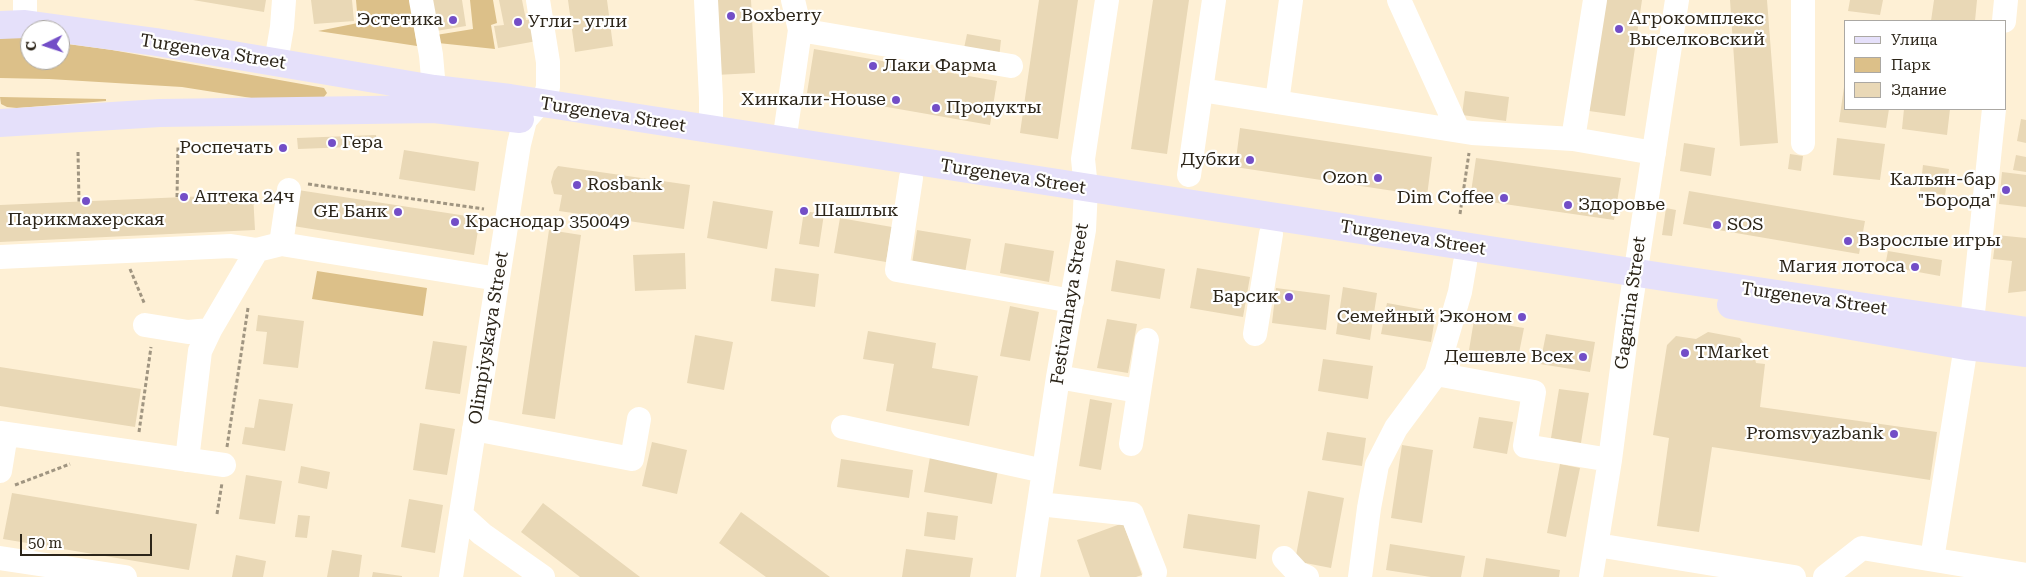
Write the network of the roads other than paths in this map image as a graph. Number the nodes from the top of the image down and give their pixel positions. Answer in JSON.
{"nodes":[{"id":1,"x":284,"y":0,"type":"edge"},
{"id":2,"x":421,"y":0,"type":"edge"},
{"id":3,"x":538,"y":0,"type":"edge"},
{"id":4,"x":706,"y":0,"type":"edge"},
{"id":5,"x":793,"y":0,"type":"edge"},
{"id":6,"x":1107,"y":0,"type":"edge"},
{"id":7,"x":1214,"y":0,"type":"edge"},
{"id":8,"x":1290,"y":0,"type":"edge"},
{"id":9,"x":1399,"y":0,"type":"edge"},
{"id":10,"x":1595,"y":0,"type":"edge"},
{"id":11,"x":1677,"y":0,"type":"edge"},
{"id":12,"x":1803,"y":0,"type":"edge"},
{"id":13,"x":2006,"y":0,"type":"edge"},
{"id":14,"x":13,"y":19,"type":"edge"},
{"id":15,"x":2004,"y":20,"type":"edge"},
{"id":16,"x":800,"y":30,"type":"junction"},
{"id":17,"x":276,"y":62,"type":"junction"},
{"id":18,"x":1011,"y":66,"type":"dead end"},
{"id":19,"x":310,"y":68,"type":"junction"},
{"id":20,"x":434,"y":89,"type":"junction"},
{"id":21,"x":1201,"y":90,"type":"junction"},
{"id":22,"x":1277,"y":102,"type":"junction"},
{"id":23,"x":1994,"y":110,"type":"edge"},
{"id":24,"x":314,"y":112,"type":"junction"},
{"id":25,"x":532,"y":112,"type":"junction"},
{"id":26,"x":2,"y":121,"type":"edge"},
{"id":27,"x":711,"y":131,"type":"junction"},
{"id":28,"x":1465,"y":131,"type":"junction"},
{"id":29,"x":1573,"y":139,"type":"junction"},
{"id":30,"x":784,"y":142,"type":"junction"},
{"id":31,"x":1803,"y":142,"type":"dead end"},
{"id":32,"x":1654,"y":153,"type":"junction"},
{"id":33,"x":1189,"y":175,"type":"dead end"},
{"id":34,"x":911,"y":178,"type":"junction"},
{"id":35,"x":294,"y":187,"type":"road end"},
{"id":36,"x":1086,"y":196,"type":"junction"},
{"id":37,"x":1272,"y":234,"type":"junction"},
{"id":38,"x":281,"y":244,"type":"junction"},
{"id":39,"x":257,"y":250,"type":"junction"},
{"id":40,"x":0,"y":257,"type":"edge"},
{"id":41,"x":1465,"y":263,"type":"junction"},
{"id":42,"x":498,"y":279,"type":"junction"},
{"id":43,"x":1634,"y":281,"type":"junction"},
{"id":44,"x":1072,"y":301,"type":"junction"},
{"id":45,"x":150,"y":326,"type":"road end"},
{"id":46,"x":210,"y":330,"type":"junction"},
{"id":47,"x":2026,"y":331,"type":"edge"},
{"id":48,"x":1255,"y":334,"type":"dead end"},
{"id":49,"x":1969,"y":334,"type":"junction"},
{"id":50,"x":1147,"y":340,"type":"dead end"},
{"id":51,"x":2026,"y":353,"type":"edge"},
{"id":52,"x":1436,"y":374,"type":"junction"},
{"id":53,"x":1058,"y":378,"type":"junction"},
{"id":54,"x":1138,"y":391,"type":"junction"},
{"id":55,"x":639,"y":419,"type":"dead end"},
{"id":56,"x":844,"y":427,"type":"dead end"},
{"id":57,"x":474,"y":429,"type":"junction"},
{"id":58,"x":3,"y":434,"type":"edge"},
{"id":59,"x":1131,"y":444,"type":"dead end"},
{"id":60,"x":188,"y":460,"type":"junction"},
{"id":61,"x":1610,"y":460,"type":"junction"},
{"id":62,"x":224,"y":465,"type":"road end"},
{"id":63,"x":1044,"y":470,"type":"junction"},
{"id":64,"x":5,"y":479,"type":"edge"},
{"id":65,"x":1039,"y":504,"type":"junction"},
{"id":66,"x":460,"y":515,"type":"junction"},
{"id":67,"x":1597,"y":545,"type":"junction"},
{"id":68,"x":0,"y":558,"type":"edge"},
{"id":69,"x":1284,"y":558,"type":"dead end"},
{"id":70,"x":1932,"y":559,"type":"junction"},
{"id":71,"x":1837,"y":573,"type":"edge"},
{"id":72,"x":2026,"y":575,"type":"edge"},
{"id":73,"x":126,"y":577,"type":"edge"},
{"id":74,"x":451,"y":577,"type":"edge"},
{"id":75,"x":543,"y":577,"type":"edge"},
{"id":76,"x":1028,"y":577,"type":"edge"},
{"id":77,"x":1154,"y":577,"type":"edge"},
{"id":78,"x":1308,"y":577,"type":"edge"},
{"id":79,"x":1360,"y":577,"type":"edge"},
{"id":80,"x":1592,"y":577,"type":"edge"},
{"id":81,"x":1794,"y":577,"type":"edge"}],
"edges":[{"from":1,"to":17,"type":"street"},
{"from":2,"to":20,"type":"street"},
{"from":3,"to":25,"type":"street","name":"Olimpiyskaya Street"},
{"from":4,"to":27,"type":"street"},
{"from":5,"to":16,"type":"street"},
{"from":6,"to":36,"type":"street","name":"Festivalnaya Street"},
{"from":7,"to":21,"type":"street"},
{"from":8,"to":22,"type":"street"},
{"from":9,"to":28,"type":"street"},
{"from":10,"to":29,"type":"street"},
{"from":11,"to":32,"type":"street","name":"Gagarina Street"},
{"from":12,"to":31,"type":"street"},
{"from":13,"to":15,"type":"street"},
{"from":14,"to":17,"type":"main road","name":"Turgeneva Street"},
{"from":16,"to":18,"type":"street"},
{"from":16,"to":30,"type":"street"},
{"from":17,"to":19,"type":"main road","name":"Turgeneva Street"},
{"from":19,"to":20,"type":"main road","name":"Turgeneva Street"},
{"from":19,"to":24,"type":"main road"},
{"from":20,"to":25,"type":"main road","name":"Turgeneva Street"},
{"from":21,"to":22,"type":"street"},
{"from":21,"to":33,"type":"street"},
{"from":22,"to":28,"type":"street"},
{"from":23,"to":49,"type":"street"},
{"from":24,"to":25,"type":"main road","name":"Turgeneva Street"},
{"from":24,"to":26,"type":"main road","name":"Turgeneva Street"},
{"from":25,"to":27,"type":"main road","name":"Turgeneva Street"},
{"from":25,"to":34,"type":"main road","name":"Turgeneva Street"},
{"from":25,"to":42,"type":"street","name":"Olimpiyskaya Street"},
{"from":27,"to":30,"type":"main road","name":"Turgeneva Street"},
{"from":28,"to":29,"type":"street"},
{"from":29,"to":32,"type":"street"},
{"from":30,"to":36,"type":"main road","name":"Turgeneva Street"},
{"from":32,"to":43,"type":"street","name":"Gagarina Street"},
{"from":34,"to":36,"type":"main road","name":"Turgeneva Street"},
{"from":34,"to":44,"type":"street"},
{"from":35,"to":38,"type":"street"},
{"from":36,"to":37,"type":"main road","name":"Turgeneva Street"},
{"from":36,"to":43,"type":"main road","name":"Turgeneva Street"},
{"from":36,"to":44,"type":"street","name":"Festivalnaya Street"},
{"from":37,"to":41,"type":"main road","name":"Turgeneva Street"},
{"from":37,"to":48,"type":"street"},
{"from":38,"to":39,"type":"street"},
{"from":38,"to":42,"type":"street"},
{"from":39,"to":40,"type":"street"},
{"from":39,"to":46,"type":"street"},
{"from":41,"to":43,"type":"main road","name":"Turgeneva Street"},
{"from":41,"to":52,"type":"street"},
{"from":42,"to":57,"type":"street","name":"Olimpiyskaya Street"},
{"from":43,"to":49,"type":"main road","name":"Turgeneva Street"},
{"from":43,"to":61,"type":"street","name":"Gagarina Street"},
{"from":44,"to":53,"type":"street","name":"Festivalnaya Street"},
{"from":45,"to":46,"type":"street"},
{"from":46,"to":60,"type":"street"},
{"from":47,"to":49,"type":"main road","name":"Turgeneva Street"},
{"from":49,"to":51,"type":"main road","name":"Turgeneva Street"},
{"from":49,"to":70,"type":"street"},
{"from":50,"to":54,"type":"street"},
{"from":52,"to":61,"type":"street"},
{"from":52,"to":79,"type":"street"},
{"from":53,"to":54,"type":"street"},
{"from":53,"to":63,"type":"street","name":"Festivalnaya Street"},
{"from":54,"to":59,"type":"street"},
{"from":55,"to":57,"type":"street"},
{"from":56,"to":63,"type":"street"},
{"from":57,"to":66,"type":"street","name":"Olimpiyskaya Street"},
{"from":58,"to":60,"type":"street"},
{"from":58,"to":64,"type":"street"},
{"from":60,"to":62,"type":"street"},
{"from":61,"to":67,"type":"street","name":"Gagarina Street"},
{"from":63,"to":65,"type":"street","name":"Festivalnaya Street"},
{"from":65,"to":76,"type":"street","name":"Festivalnaya Street"},
{"from":65,"to":77,"type":"street"},
{"from":66,"to":74,"type":"street","name":"Olimpiyskaya Street"},
{"from":66,"to":75,"type":"street"},
{"from":67,"to":80,"type":"street","name":"Gagarina Street"},
{"from":67,"to":81,"type":"street"},
{"from":68,"to":73,"type":"street"},
{"from":69,"to":78,"type":"street"},
{"from":70,"to":71,"type":"street"},
{"from":70,"to":72,"type":"street"}]}
